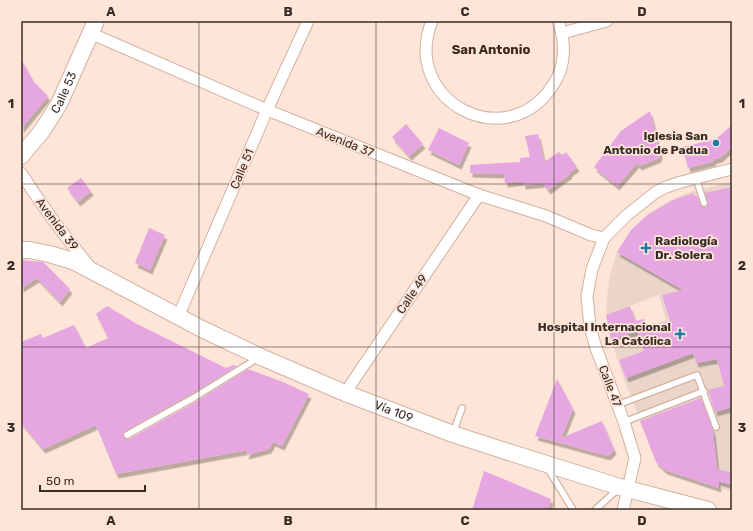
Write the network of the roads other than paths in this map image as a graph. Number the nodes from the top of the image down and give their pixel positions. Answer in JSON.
{"nodes":[{"id":1,"x":308,"y":21,"type":"edge"},
{"id":2,"x":432,"y":21,"type":"edge"},
{"id":3,"x":558,"y":21,"type":"edge"},
{"id":4,"x":607,"y":21,"type":"edge"},
{"id":5,"x":93,"y":27,"type":"edge"},
{"id":6,"x":562,"y":33,"type":"junction"},
{"id":7,"x":267,"y":110,"type":"junction"},
{"id":8,"x":21,"y":156,"type":"edge"},
{"id":9,"x":732,"y":169,"type":"edge"},
{"id":10,"x":21,"y":173,"type":"edge"},
{"id":11,"x":696,"y":178,"type":"junction"},
{"id":12,"x":479,"y":195,"type":"junction"},
{"id":13,"x":704,"y":203,"type":"dead end"},
{"id":14,"x":604,"y":238,"type":"junction"},
{"id":15,"x":21,"y":250,"type":"edge"},
{"id":16,"x":95,"y":273,"type":"junction"},
{"id":17,"x":178,"y":317,"type":"junction"},
{"id":18,"x":261,"y":357,"type":"junction"},
{"id":19,"x":704,"y":391,"type":"junction"},
{"id":20,"x":345,"y":393,"type":"junction"},
{"id":21,"x":617,"y":405,"type":"junction"},
{"id":22,"x":462,"y":408,"type":"dead end"},
{"id":23,"x":624,"y":422,"type":"junction"},
{"id":24,"x":716,"y":427,"type":"dead end"},
{"id":25,"x":453,"y":434,"type":"junction"},
{"id":26,"x":127,"y":435,"type":"dead end"},
{"id":27,"x":545,"y":463,"type":"junction"},
{"id":28,"x":624,"y":489,"type":"junction"},
{"id":29,"x":572,"y":508,"type":"dead end"},
{"id":30,"x":595,"y":510,"type":"edge"},
{"id":31,"x":623,"y":510,"type":"edge"},
{"id":32,"x":708,"y":510,"type":"edge"}],
"edges":[{"from":1,"to":7,"type":"street","name":"Calle 51"},
{"from":2,"to":6,"type":"street"},
{"from":3,"to":6,"type":"street"},
{"from":4,"to":6,"type":"street"},
{"from":5,"to":7,"type":"street","name":"Avenida 37"},
{"from":5,"to":8,"type":"main road","name":"Calle 53"},
{"from":7,"to":12,"type":"street","name":"Avenida 37"},
{"from":7,"to":17,"type":"street","name":"Calle 51"},
{"from":9,"to":11,"type":"street"},
{"from":10,"to":16,"type":"street","name":"Avenida 39"},
{"from":11,"to":13,"type":"lane"},
{"from":11,"to":14,"type":"street"},
{"from":12,"to":14,"type":"street","name":"Avenida 37"},
{"from":12,"to":20,"type":"street","name":"Calle 49"},
{"from":14,"to":21,"type":"street","name":"Calle 47"},
{"from":15,"to":16,"type":"main road","name":"Vía 109"},
{"from":16,"to":17,"type":"main road","name":"Vía 109"},
{"from":17,"to":18,"type":"main road","name":"Vía 109"},
{"from":18,"to":20,"type":"main road","name":"Vía 109"},
{"from":18,"to":26,"type":"lane"},
{"from":19,"to":21,"type":"lane"},
{"from":19,"to":23,"type":"lane"},
{"from":19,"to":24,"type":"lane"},
{"from":20,"to":25,"type":"main road","name":"Vía 109"},
{"from":21,"to":23,"type":"street","name":"Calle 47"},
{"from":22,"to":25,"type":"lane"},
{"from":23,"to":28,"type":"street","name":"Calle 47"},
{"from":25,"to":27,"type":"main road","name":"Vía 109"},
{"from":27,"to":28,"type":"main road","name":"Vía 109"},
{"from":27,"to":29,"type":"lane"},
{"from":28,"to":30,"type":"lane"},
{"from":28,"to":31,"type":"street","name":"Calle 47"},
{"from":28,"to":32,"type":"main road","name":"Vía 109"}]}
